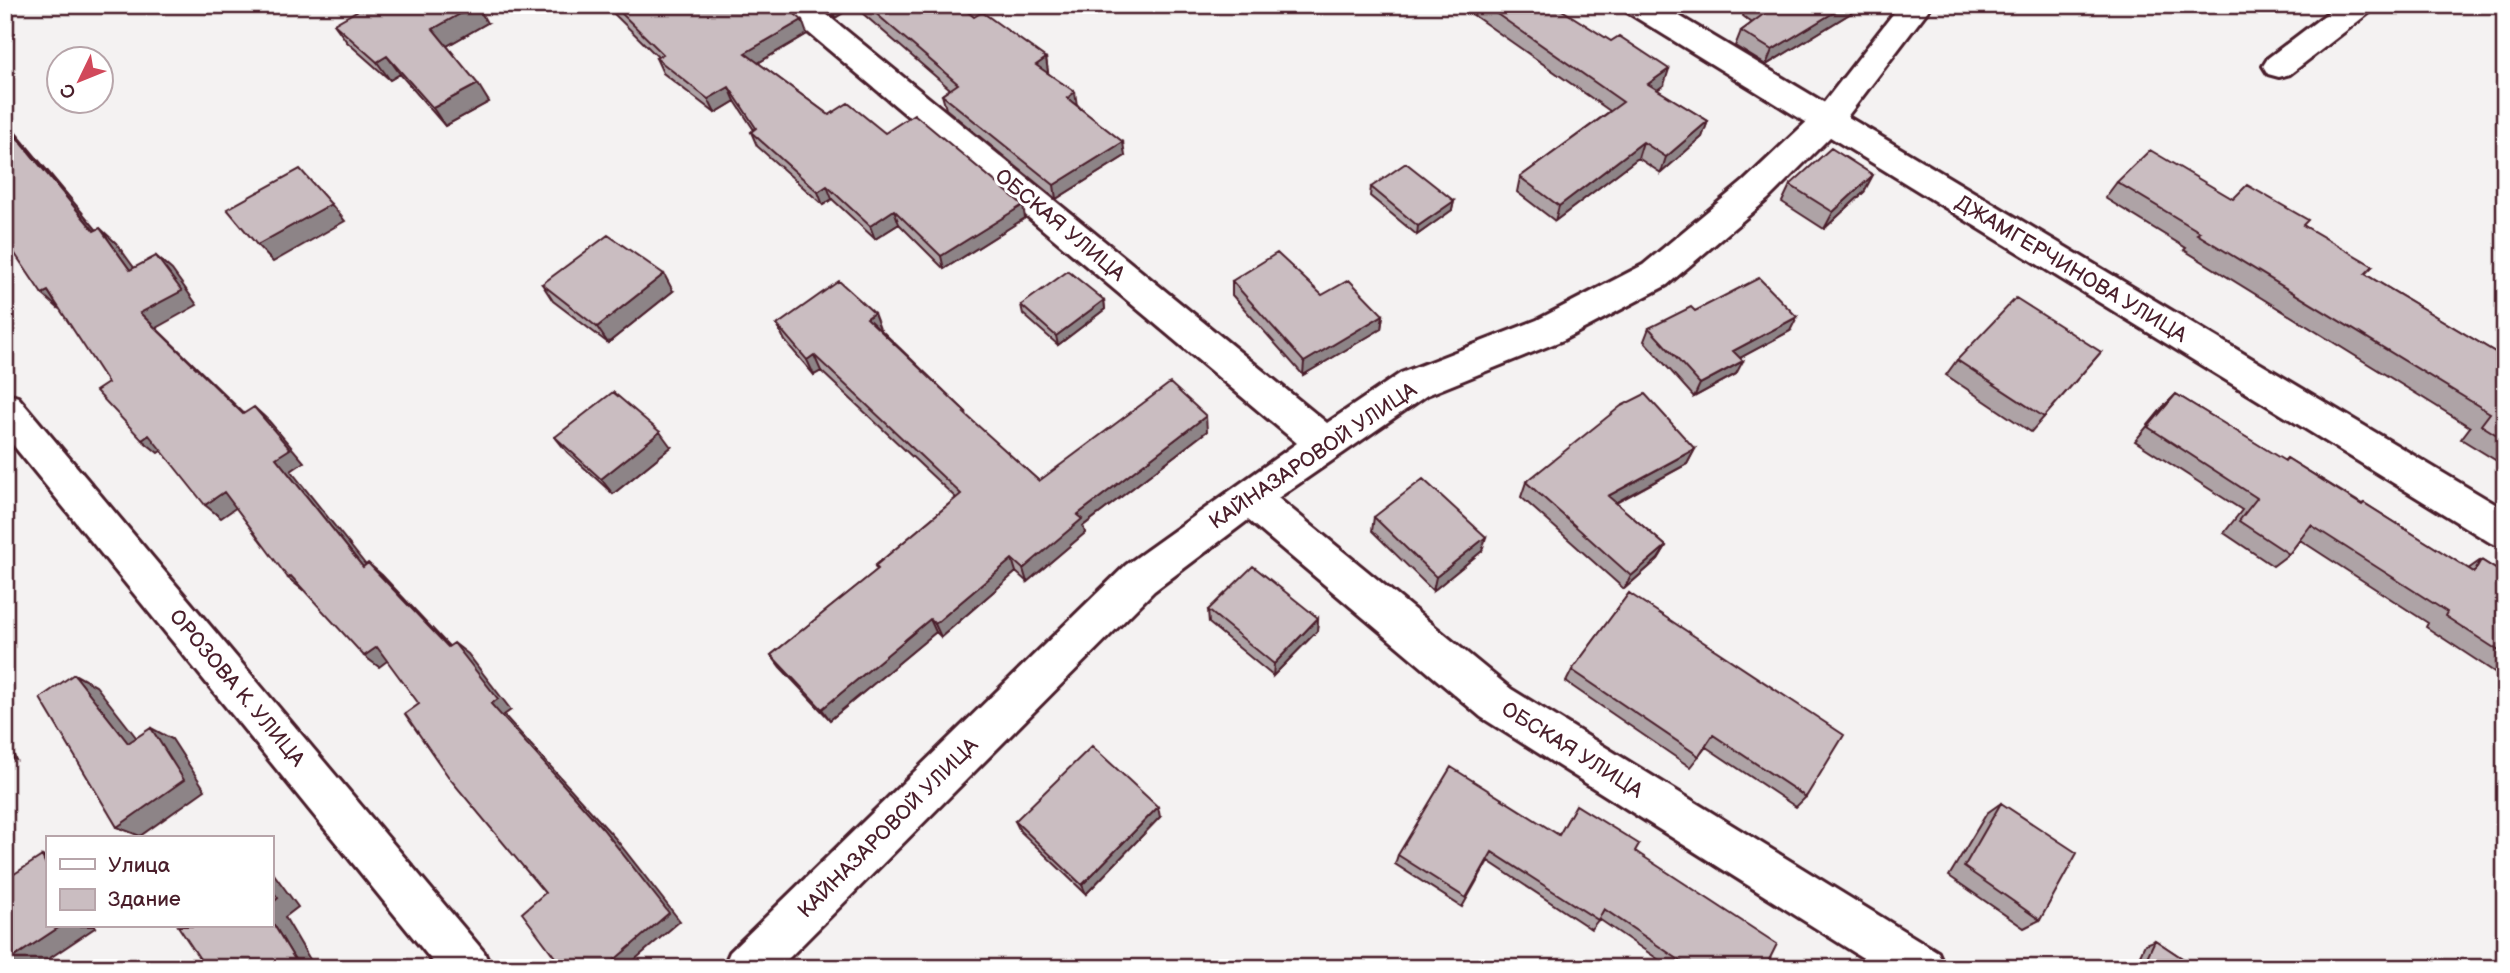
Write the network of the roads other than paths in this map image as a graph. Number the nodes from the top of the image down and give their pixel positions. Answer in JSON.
{"nodes":[{"id":1,"x":795,"y":5,"type":"edge"},
{"id":2,"x":1638,"y":5,"type":"edge"},
{"id":3,"x":1917,"y":5,"type":"edge"},
{"id":4,"x":2359,"y":5,"type":"edge"},
{"id":5,"x":2279,"y":66,"type":"dead end"},
{"id":6,"x":1826,"y":122,"type":"junction"},
{"id":7,"x":5,"y":408,"type":"edge"},
{"id":8,"x":1325,"y":444,"type":"junction"},
{"id":9,"x":1249,"y":496,"type":"junction"},
{"id":10,"x":2505,"y":531,"type":"edge"},
{"id":11,"x":468,"y":968,"type":"edge"},
{"id":12,"x":747,"y":968,"type":"edge"},
{"id":13,"x":1922,"y":968,"type":"edge"}],
"edges":[{"from":1,"to":8,"type":"street","name":"ОБСКАЯ УЛИЦА"},
{"from":2,"to":6,"type":"street","name":"ДЖАМГЕРЧИНОВА УЛИЦА"},
{"from":3,"to":6,"type":"street","name":"КАЙНАЗАРОВОЙ УЛИЦА"},
{"from":4,"to":5,"type":"street"},
{"from":6,"to":8,"type":"street","name":"КАЙНАЗАРОВОЙ УЛИЦА"},
{"from":6,"to":10,"type":"street","name":"ДЖАМГЕРЧИНОВА УЛИЦА"},
{"from":7,"to":11,"type":"street","name":"ОРОЗОВА К. УЛИЦА"},
{"from":8,"to":9,"type":"street","name":"КАЙНАЗАРОВОЙ УЛИЦА"},
{"from":9,"to":12,"type":"street","name":"КАЙНАЗАРОВОЙ УЛИЦА"},
{"from":9,"to":13,"type":"street","name":"ОБСКАЯ УЛИЦА"}]}
